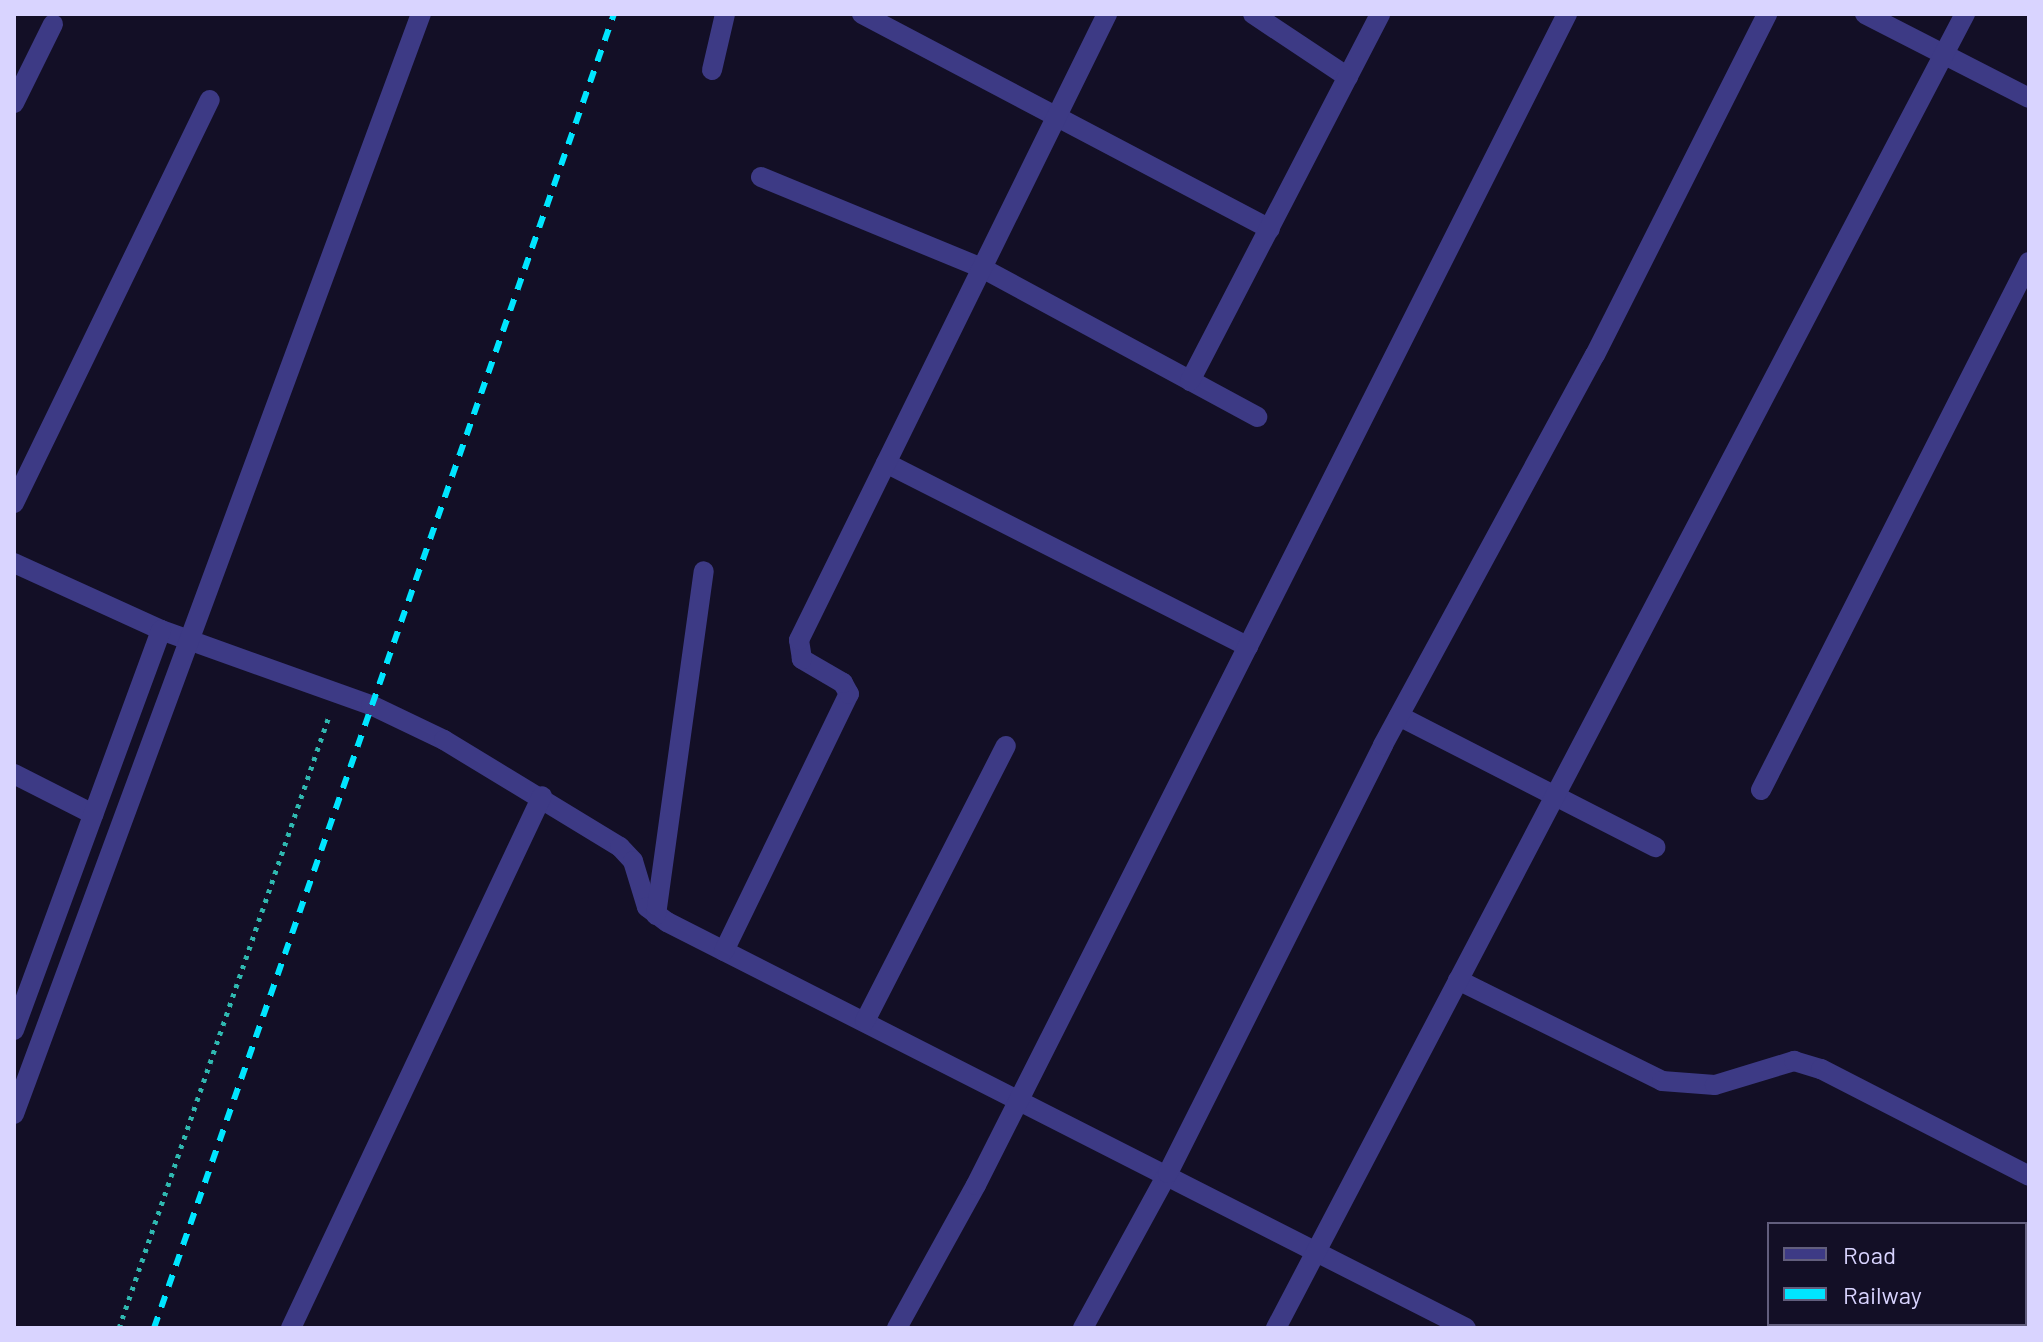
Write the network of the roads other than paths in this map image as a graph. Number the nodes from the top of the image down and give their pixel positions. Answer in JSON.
{"nodes":[{"id":1,"x":421,"y":14,"type":"edge"},
{"id":2,"x":725,"y":14,"type":"edge"},
{"id":3,"x":862,"y":14,"type":"edge"},
{"id":4,"x":1107,"y":14,"type":"edge"},
{"id":5,"x":1253,"y":14,"type":"edge"},
{"id":6,"x":1380,"y":14,"type":"edge"},
{"id":7,"x":1567,"y":14,"type":"edge"},
{"id":8,"x":1767,"y":14,"type":"edge"},
{"id":9,"x":1865,"y":14,"type":"edge"},
{"id":10,"x":1965,"y":14,"type":"edge"},
{"id":11,"x":53,"y":24,"type":"dead end"},
{"id":12,"x":1944,"y":54,"type":"junction"},
{"id":13,"x":712,"y":70,"type":"dead end"},
{"id":14,"x":1348,"y":77,"type":"junction"},
{"id":15,"x":2029,"y":98,"type":"edge"},
{"id":16,"x":210,"y":100,"type":"dead end"},
{"id":17,"x":14,"y":103,"type":"edge"},
{"id":18,"x":1057,"y":115,"type":"junction"},
{"id":19,"x":761,"y":177,"type":"dead end"},
{"id":20,"x":1270,"y":229,"type":"junction"},
{"id":21,"x":2029,"y":262,"type":"edge"},
{"id":22,"x":982,"y":268,"type":"junction"},
{"id":23,"x":1190,"y":381,"type":"junction"},
{"id":24,"x":1257,"y":417,"type":"dead end"},
{"id":25,"x":886,"y":463,"type":"junction"},
{"id":26,"x":14,"y":503,"type":"edge"},
{"id":27,"x":14,"y":563,"type":"edge"},
{"id":28,"x":704,"y":571,"type":"dead end"},
{"id":29,"x":161,"y":630,"type":"junction"},
{"id":30,"x":191,"y":639,"type":"junction"},
{"id":31,"x":1248,"y":647,"type":"junction"},
{"id":32,"x":1399,"y":716,"type":"junction"},
{"id":33,"x":1006,"y":746,"type":"dead end"},
{"id":34,"x":14,"y":774,"type":"edge"},
{"id":35,"x":1761,"y":790,"type":"dead end"},
{"id":36,"x":542,"y":796,"type":"junction"},
{"id":37,"x":1555,"y":796,"type":"junction"},
{"id":38,"x":93,"y":814,"type":"junction"},
{"id":39,"x":1655,"y":847,"type":"dead end"},
{"id":40,"x":656,"y":915,"type":"junction"},
{"id":41,"x":724,"y":951,"type":"junction"},
{"id":42,"x":1458,"y":980,"type":"junction"},
{"id":43,"x":865,"y":1021,"type":"junction"},
{"id":44,"x":14,"y":1030,"type":"edge"},
{"id":45,"x":18,"y":1088,"type":"edge"},
{"id":46,"x":1017,"y":1097,"type":"junction"},
{"id":47,"x":14,"y":1114,"type":"edge"},
{"id":48,"x":1168,"y":1173,"type":"junction"},
{"id":49,"x":2029,"y":1176,"type":"edge"},
{"id":50,"x":1317,"y":1250,"type":"junction"},
{"id":51,"x":291,"y":1328,"type":"edge"},
{"id":52,"x":897,"y":1328,"type":"edge"},
{"id":53,"x":1083,"y":1328,"type":"edge"},
{"id":54,"x":1276,"y":1328,"type":"edge"},
{"id":55,"x":1466,"y":1328,"type":"edge"}],
"edges":[{"from":1,"to":30,"type":"street"},
{"from":2,"to":13,"type":"street"},
{"from":3,"to":18,"type":"street"},
{"from":4,"to":18,"type":"street"},
{"from":5,"to":14,"type":"street"},
{"from":6,"to":14,"type":"street"},
{"from":7,"to":31,"type":"street"},
{"from":8,"to":32,"type":"street"},
{"from":9,"to":12,"type":"street"},
{"from":10,"to":12,"type":"street"},
{"from":11,"to":17,"type":"street"},
{"from":12,"to":15,"type":"street"},
{"from":12,"to":37,"type":"street"},
{"from":14,"to":20,"type":"street"},
{"from":16,"to":26,"type":"street"},
{"from":18,"to":20,"type":"street"},
{"from":18,"to":22,"type":"street"},
{"from":19,"to":22,"type":"street"},
{"from":20,"to":23,"type":"street"},
{"from":21,"to":35,"type":"street"},
{"from":22,"to":23,"type":"street"},
{"from":22,"to":25,"type":"street"},
{"from":23,"to":24,"type":"street"},
{"from":25,"to":31,"type":"street"},
{"from":25,"to":41,"type":"street"},
{"from":27,"to":29,"type":"street"},
{"from":28,"to":40,"type":"street"},
{"from":29,"to":30,"type":"street"},
{"from":29,"to":38,"type":"street"},
{"from":30,"to":36,"type":"street"},
{"from":30,"to":45,"type":"street"},
{"from":31,"to":46,"type":"street"},
{"from":32,"to":37,"type":"street"},
{"from":32,"to":48,"type":"street"},
{"from":33,"to":43,"type":"street"},
{"from":34,"to":38,"type":"street"},
{"from":36,"to":40,"type":"street"},
{"from":36,"to":51,"type":"street"},
{"from":37,"to":39,"type":"street"},
{"from":37,"to":42,"type":"street"},
{"from":38,"to":44,"type":"street"},
{"from":40,"to":41,"type":"street"},
{"from":41,"to":43,"type":"street"},
{"from":42,"to":49,"type":"street"},
{"from":42,"to":50,"type":"street"},
{"from":43,"to":46,"type":"street"},
{"from":45,"to":47,"type":"street"},
{"from":46,"to":48,"type":"street"},
{"from":46,"to":52,"type":"street"},
{"from":48,"to":50,"type":"street"},
{"from":48,"to":53,"type":"street"},
{"from":50,"to":54,"type":"street"},
{"from":50,"to":55,"type":"street"}]}
